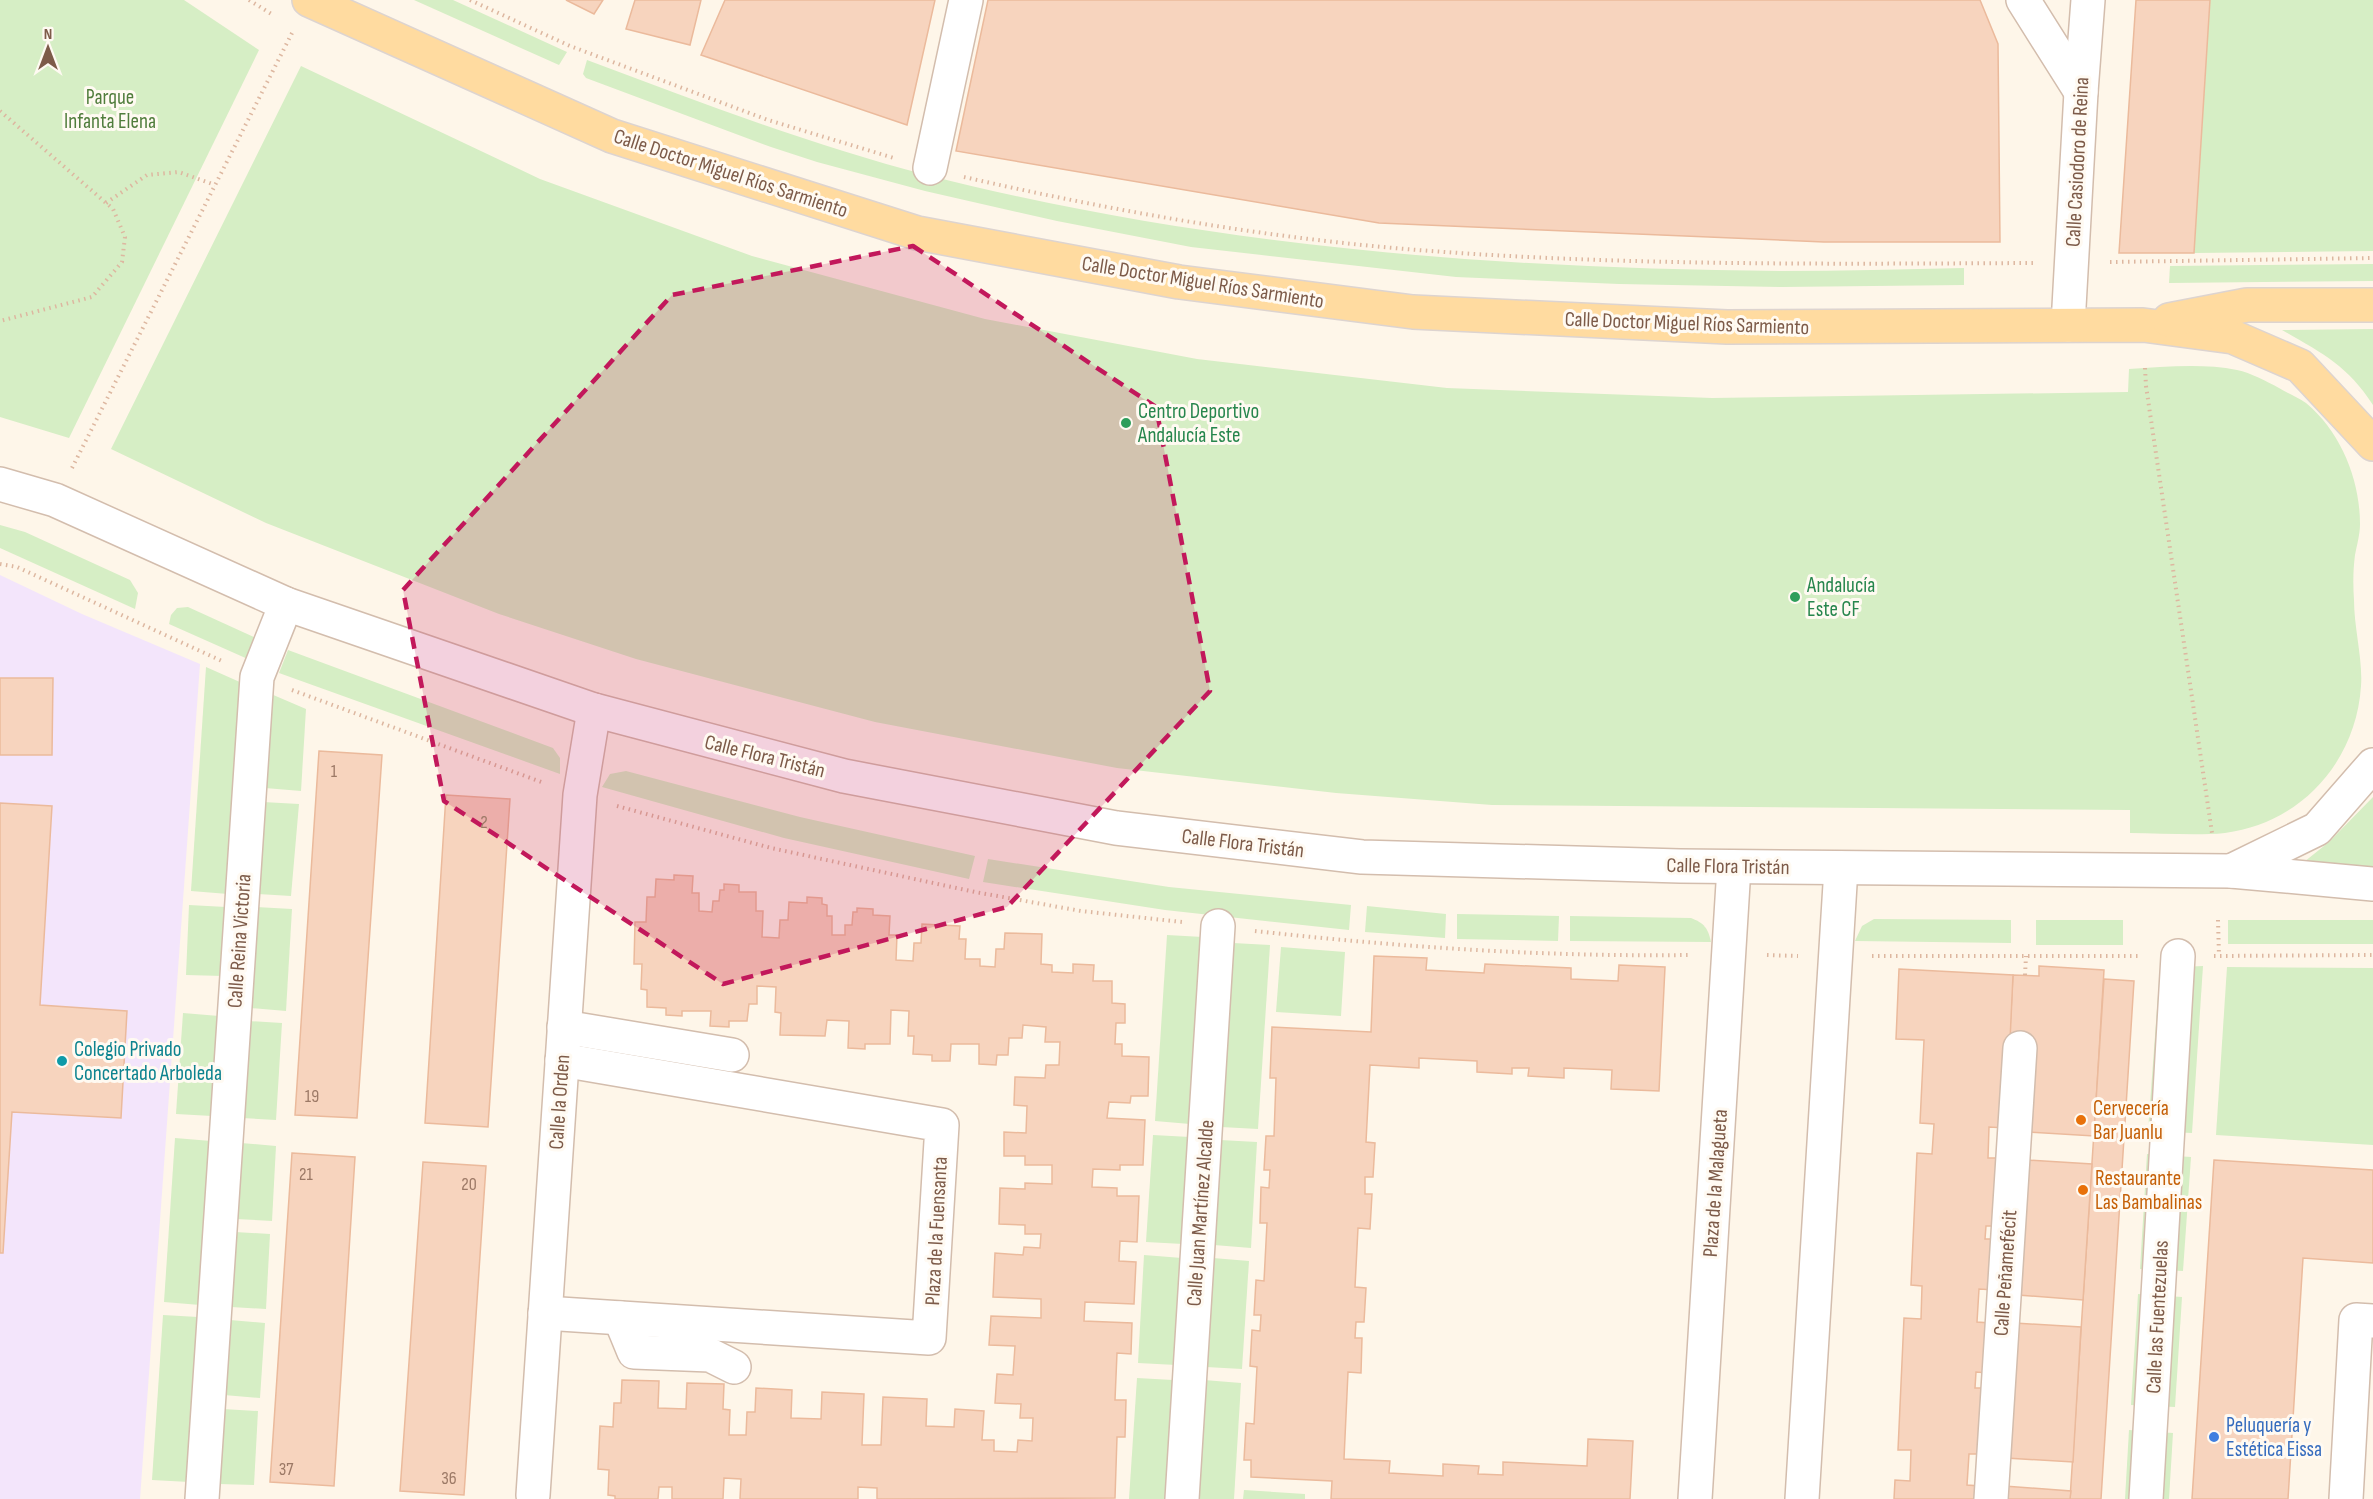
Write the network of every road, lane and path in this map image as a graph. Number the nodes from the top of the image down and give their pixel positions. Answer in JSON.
{"nodes":[{"id":1,"x":470,"y":0,"type":"edge"},
{"id":2,"x":966,"y":0,"type":"edge"},
{"id":3,"x":2023,"y":0,"type":"edge"},
{"id":4,"x":2088,"y":0,"type":"edge"},
{"id":5,"x":302,"y":14,"type":"edge"},
{"id":6,"x":2081,"y":92,"type":"junction"},
{"id":7,"x":0,"y":111,"type":"edge"},
{"id":8,"x":930,"y":168,"type":"junction"},
{"id":9,"x":215,"y":185,"type":"junction"},
{"id":10,"x":106,"y":203,"type":"junction"},
{"id":11,"x":2373,"y":258,"type":"edge"},
{"id":12,"x":2072,"y":263,"type":"junction"},
{"id":13,"x":2373,"y":305,"type":"edge"},
{"id":14,"x":0,"y":321,"type":"edge"},
{"id":15,"x":2068,"y":325,"type":"junction"},
{"id":16,"x":2143,"y":325,"type":"junction"},
{"id":17,"x":2145,"y":368,"type":"dead end"},
{"id":18,"x":2373,"y":444,"type":"edge"},
{"id":19,"x":0,"y":484,"type":"edge"},
{"id":20,"x":55,"y":500,"type":"junction"},
{"id":21,"x":286,"y":604,"type":"junction"},
{"id":22,"x":594,"y":710,"type":"junction"},
{"id":23,"x":2373,"y":765,"type":"edge"},
{"id":24,"x":2212,"y":833,"type":"dead end"},
{"id":25,"x":1734,"y":867,"type":"junction"},
{"id":26,"x":1841,"y":868,"type":"junction"},
{"id":27,"x":2231,"y":872,"type":"junction"},
{"id":28,"x":2373,"y":884,"type":"edge"},
{"id":29,"x":2218,"y":920,"type":"dead end"},
{"id":30,"x":1218,"y":926,"type":"dead end"},
{"id":31,"x":2026,"y":956,"type":"dead end"},
{"id":32,"x":2178,"y":956,"type":"dead end"},
{"id":33,"x":2219,"y":956,"type":"dead end"},
{"id":34,"x":2025,"y":975,"type":"dead end"},
{"id":35,"x":564,"y":1028,"type":"junction"},
{"id":36,"x":2020,"y":1048,"type":"dead end"},
{"id":37,"x":732,"y":1055,"type":"dead end"},
{"id":38,"x":562,"y":1060,"type":"junction"},
{"id":39,"x":545,"y":1313,"type":"junction"},
{"id":40,"x":620,"y":1318,"type":"junction"},
{"id":41,"x":2373,"y":1321,"type":"edge"},
{"id":42,"x":734,"y":1367,"type":"dead end"},
{"id":43,"x":533,"y":1495,"type":"dead end"},
{"id":44,"x":202,"y":1499,"type":"edge"},
{"id":45,"x":1182,"y":1499,"type":"edge"},
{"id":46,"x":1695,"y":1499,"type":"edge"},
{"id":47,"x":1802,"y":1499,"type":"edge"},
{"id":48,"x":1991,"y":1499,"type":"edge"},
{"id":49,"x":2146,"y":1499,"type":"edge"},
{"id":50,"x":2346,"y":1499,"type":"edge"}],
"edges":[{"from":1,"to":8,"type":"path"},
{"from":2,"to":8,"type":"street"},
{"from":3,"to":6,"type":"street"},
{"from":4,"to":6,"type":"street","name":"Calle Casiodoro de Reina"},
{"from":5,"to":9,"type":"path"},
{"from":5,"to":15,"type":"main road","name":"Calle Doctor Miguel Ríos Sarmiento"},
{"from":6,"to":12,"type":"street","name":"Calle Casiodoro de Reina"},
{"from":7,"to":10,"type":"path"},
{"from":8,"to":12,"type":"path"},
{"from":9,"to":10,"type":"path"},
{"from":9,"to":20,"type":"path"},
{"from":10,"to":14,"type":"path"},
{"from":11,"to":12,"type":"path"},
{"from":12,"to":15,"type":"street","name":"Calle Casiodoro de Reina"},
{"from":13,"to":16,"type":"main road","name":"Calle Doctor Miguel Ríos Sarmiento"},
{"from":15,"to":16,"type":"main road","name":"Calle Doctor Miguel Ríos Sarmiento"},
{"from":16,"to":18,"type":"main road","name":"Calle Doctor Miguel Ríos Sarmiento"},
{"from":17,"to":24,"type":"path"},
{"from":19,"to":20,"type":"street","name":"Calle Flora Tristán"},
{"from":20,"to":21,"type":"street","name":"Calle Flora Tristán"},
{"from":21,"to":22,"type":"street","name":"Calle Flora Tristán"},
{"from":21,"to":44,"type":"street","name":"Calle Reina Victoria"},
{"from":22,"to":25,"type":"street","name":"Calle Flora Tristán"},
{"from":22,"to":35,"type":"street","name":"Calle la Orden"},
{"from":23,"to":27,"type":"street","name":"Calle Flora Tristán"},
{"from":25,"to":26,"type":"street","name":"Calle Flora Tristán"},
{"from":25,"to":46,"type":"street","name":"Plaza de la Malagueta"},
{"from":26,"to":27,"type":"street","name":"Calle Flora Tristán"},
{"from":26,"to":47,"type":"street"},
{"from":27,"to":28,"type":"street","name":"Calle Flora Tristán"},
{"from":29,"to":33,"type":"path"},
{"from":30,"to":45,"type":"street","name":"Calle Juan Martínez Alcalde"},
{"from":31,"to":34,"type":"path"},
{"from":32,"to":49,"type":"street","name":"Calle las Fuentezuelas"},
{"from":35,"to":37,"type":"street"},
{"from":35,"to":38,"type":"street","name":"Calle la Orden"},
{"from":36,"to":48,"type":"street","name":"Calle Peñamefécit"},
{"from":38,"to":39,"type":"street","name":"Calle la Orden"},
{"from":38,"to":40,"type":"street","name":"Plaza de la Fuensanta"},
{"from":39,"to":40,"type":"street","name":"Plaza de la Fuensanta"},
{"from":39,"to":43,"type":"street","name":"Calle la Orden"},
{"from":40,"to":42,"type":"street"},
{"from":41,"to":50,"type":"street"}]}
